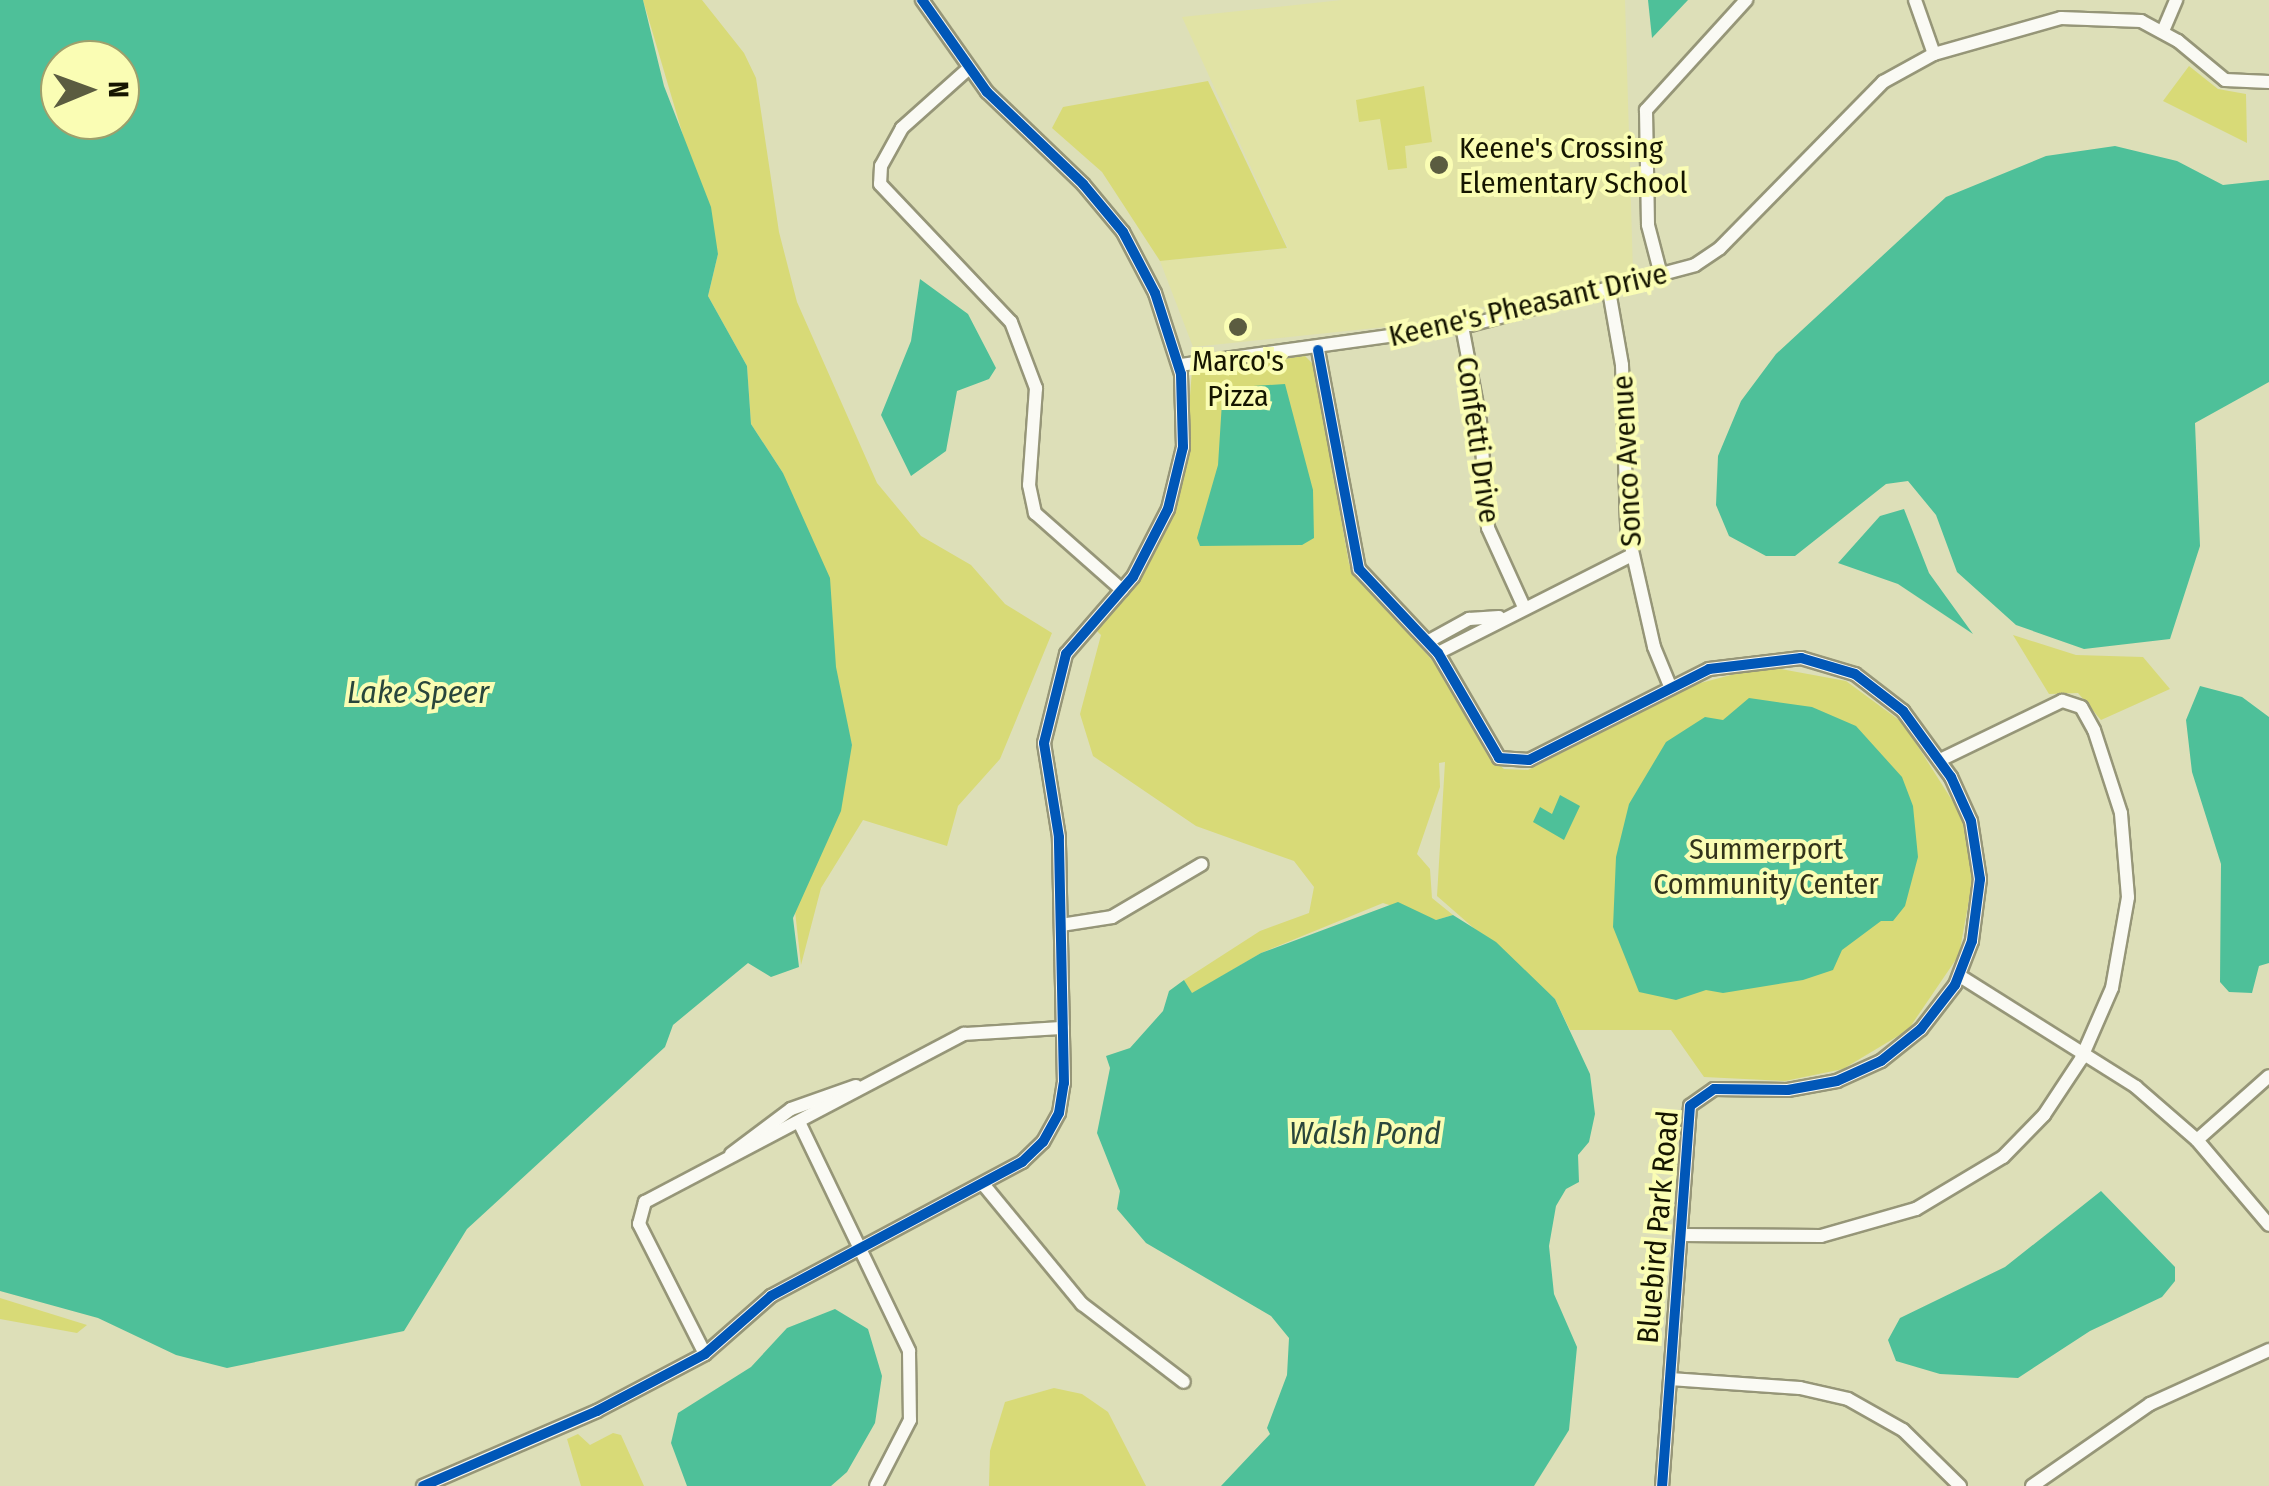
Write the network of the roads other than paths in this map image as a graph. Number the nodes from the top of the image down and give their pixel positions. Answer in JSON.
{"nodes":[{"id":1,"x":922,"y":0,"type":"edge"},
{"id":2,"x":1746,"y":0,"type":"edge"},
{"id":3,"x":1915,"y":0,"type":"edge"},
{"id":4,"x":2176,"y":0,"type":"edge"},
{"id":5,"x":2163,"y":31,"type":"junction"},
{"id":6,"x":1934,"y":54,"type":"junction"},
{"id":7,"x":968,"y":69,"type":"junction"},
{"id":8,"x":2269,"y":82,"type":"edge"},
{"id":9,"x":1661,"y":275,"type":"junction"},
{"id":10,"x":1609,"y":291,"type":"junction"},
{"id":11,"x":1462,"y":326,"type":"junction"},
{"id":12,"x":1318,"y":350,"type":"junction"},
{"id":13,"x":1180,"y":364,"type":"junction"},
{"id":14,"x":1632,"y":555,"type":"junction"},
{"id":15,"x":1122,"y":590,"type":"junction"},
{"id":16,"x":1524,"y":607,"type":"junction"},
{"id":17,"x":1434,"y":647,"type":"junction"},
{"id":18,"x":1670,"y":686,"type":"junction"},
{"id":19,"x":1940,"y":760,"type":"junction"},
{"id":20,"x":1202,"y":864,"type":"dead end"},
{"id":21,"x":1060,"y":925,"type":"junction"},
{"id":22,"x":1960,"y":976,"type":"junction"},
{"id":23,"x":1063,"y":1028,"type":"junction"},
{"id":24,"x":2086,"y":1051,"type":"junction"},
{"id":25,"x":2269,"y":1076,"type":"edge"},
{"id":26,"x":864,"y":1085,"type":"junction"},
{"id":27,"x":798,"y":1122,"type":"junction"},
{"id":28,"x":2197,"y":1140,"type":"junction"},
{"id":29,"x":729,"y":1156,"type":"junction"},
{"id":30,"x":983,"y":1184,"type":"junction"},
{"id":31,"x":2269,"y":1225,"type":"edge"},
{"id":32,"x":1682,"y":1234,"type":"junction"},
{"id":33,"x":862,"y":1247,"type":"junction"},
{"id":34,"x":2269,"y":1350,"type":"edge"},
{"id":35,"x":705,"y":1354,"type":"junction"},
{"id":36,"x":1670,"y":1379,"type":"junction"},
{"id":37,"x":1184,"y":1382,"type":"dead end"},
{"id":38,"x":423,"y":1486,"type":"edge"},
{"id":39,"x":876,"y":1486,"type":"edge"},
{"id":40,"x":1662,"y":1486,"type":"edge"},
{"id":41,"x":1960,"y":1486,"type":"edge"},
{"id":42,"x":2032,"y":1486,"type":"edge"}],
"edges":[{"from":1,"to":7,"type":"street"},
{"from":2,"to":9,"type":"street"},
{"from":3,"to":6,"type":"street"},
{"from":4,"to":5,"type":"street"},
{"from":5,"to":6,"type":"street","name":"Keene's Pheasant Drive"},
{"from":5,"to":8,"type":"street","name":"Keene's Pheasant Drive"},
{"from":6,"to":9,"type":"street","name":"Keene's Pheasant Drive"},
{"from":7,"to":13,"type":"street"},
{"from":7,"to":15,"type":"street"},
{"from":9,"to":10,"type":"street","name":"Keene's Pheasant Drive"},
{"from":10,"to":11,"type":"street","name":"Keene's Pheasant Drive"},
{"from":10,"to":14,"type":"street","name":"Sonco Avenue"},
{"from":11,"to":12,"type":"street","name":"Keene's Pheasant Drive"},
{"from":11,"to":16,"type":"street","name":"Confetti Drive"},
{"from":12,"to":13,"type":"street","name":"Keene's Pheasant Drive"},
{"from":12,"to":17,"type":"street","name":"Bluebird Park Road"},
{"from":13,"to":15,"type":"street"},
{"from":14,"to":16,"type":"street"},
{"from":14,"to":18,"type":"street","name":"Sonco Avenue"},
{"from":15,"to":21,"type":"street"},
{"from":16,"to":17,"type":"street"},
{"from":17,"to":18,"type":"street","name":"Bluebird Park Road"},
{"from":18,"to":19,"type":"street","name":"Bluebird Park Road"},
{"from":19,"to":22,"type":"street","name":"Bluebird Park Road"},
{"from":19,"to":24,"type":"street"},
{"from":20,"to":21,"type":"street"},
{"from":21,"to":23,"type":"street"},
{"from":22,"to":24,"type":"street"},
{"from":22,"to":32,"type":"street","name":"Bluebird Park Road"},
{"from":23,"to":26,"type":"street"},
{"from":23,"to":30,"type":"street"},
{"from":24,"to":28,"type":"street"},
{"from":24,"to":32,"type":"street"},
{"from":25,"to":28,"type":"street"},
{"from":26,"to":27,"type":"street"},
{"from":26,"to":29,"type":"street"},
{"from":27,"to":29,"type":"street"},
{"from":27,"to":33,"type":"street"},
{"from":28,"to":31,"type":"street"},
{"from":29,"to":35,"type":"street"},
{"from":30,"to":33,"type":"street"},
{"from":30,"to":37,"type":"street"},
{"from":32,"to":36,"type":"street","name":"Bluebird Park Road"},
{"from":33,"to":35,"type":"street"},
{"from":33,"to":39,"type":"street"},
{"from":34,"to":42,"type":"street"},
{"from":35,"to":38,"type":"street"},
{"from":36,"to":40,"type":"street","name":"Bluebird Park Road"},
{"from":36,"to":41,"type":"street"}]}
